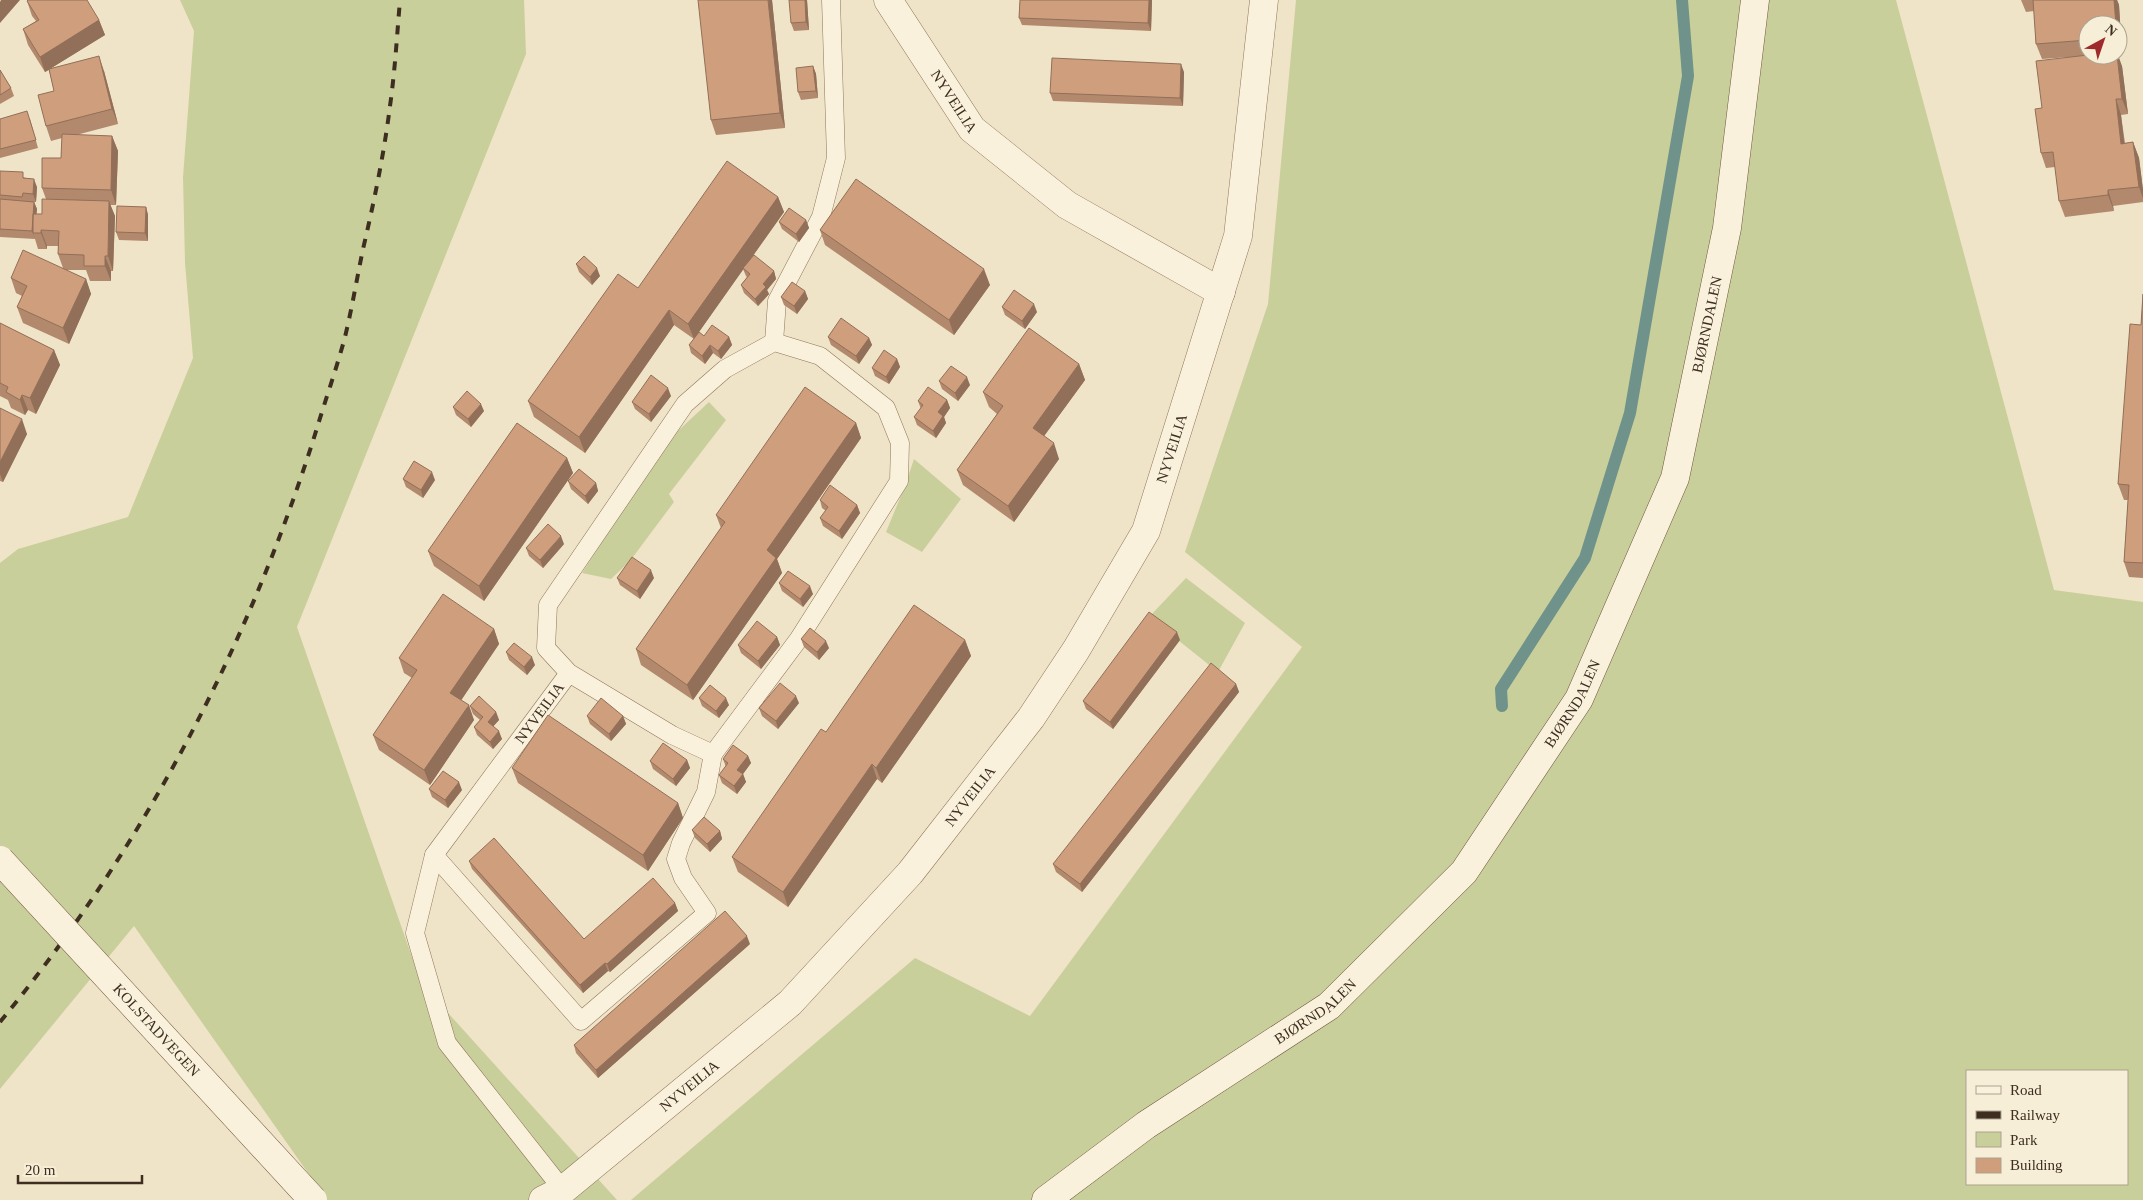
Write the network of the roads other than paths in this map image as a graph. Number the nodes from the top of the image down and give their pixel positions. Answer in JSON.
{"nodes":[{"id":1,"x":832,"y":0,"type":"edge"},
{"id":2,"x":888,"y":0,"type":"edge"},
{"id":3,"x":1264,"y":0,"type":"edge"},
{"id":4,"x":1755,"y":0,"type":"edge"},
{"id":5,"x":1221,"y":292,"type":"junction"},
{"id":6,"x":774,"y":342,"type":"junction"},
{"id":7,"x":569,"y":673,"type":"junction"},
{"id":8,"x":713,"y":754,"type":"junction"},
{"id":9,"x":434,"y":855,"type":"junction"},
{"id":10,"x":0,"y":860,"type":"edge"},
{"id":11,"x":553,"y":1195,"type":"edge"},
{"id":12,"x":313,"y":1200,"type":"edge"},
{"id":13,"x":1046,"y":1200,"type":"edge"}],
"edges":[{"from":1,"to":6,"type":"lane"},
{"from":2,"to":5,"type":"main road","name":"NYVEILIA"},
{"from":3,"to":5,"type":"main road","name":"NYVEILIA"},
{"from":4,"to":13,"type":"main road","name":"BJØRNDALEN"},
{"from":5,"to":11,"type":"main road","name":"NYVEILIA"},
{"from":6,"to":7,"type":"lane","name":"NYVEILIA"},
{"from":6,"to":8,"type":"lane"},
{"from":7,"to":8,"type":"lane","name":"NYVEILIA"},
{"from":7,"to":9,"type":"lane","name":"NYVEILIA"},
{"from":8,"to":9,"type":"lane"},
{"from":9,"to":11,"type":"lane","name":"NYVEILIA"},
{"from":10,"to":12,"type":"main road","name":"KOLSTADVEGEN","bridge":true}]}
